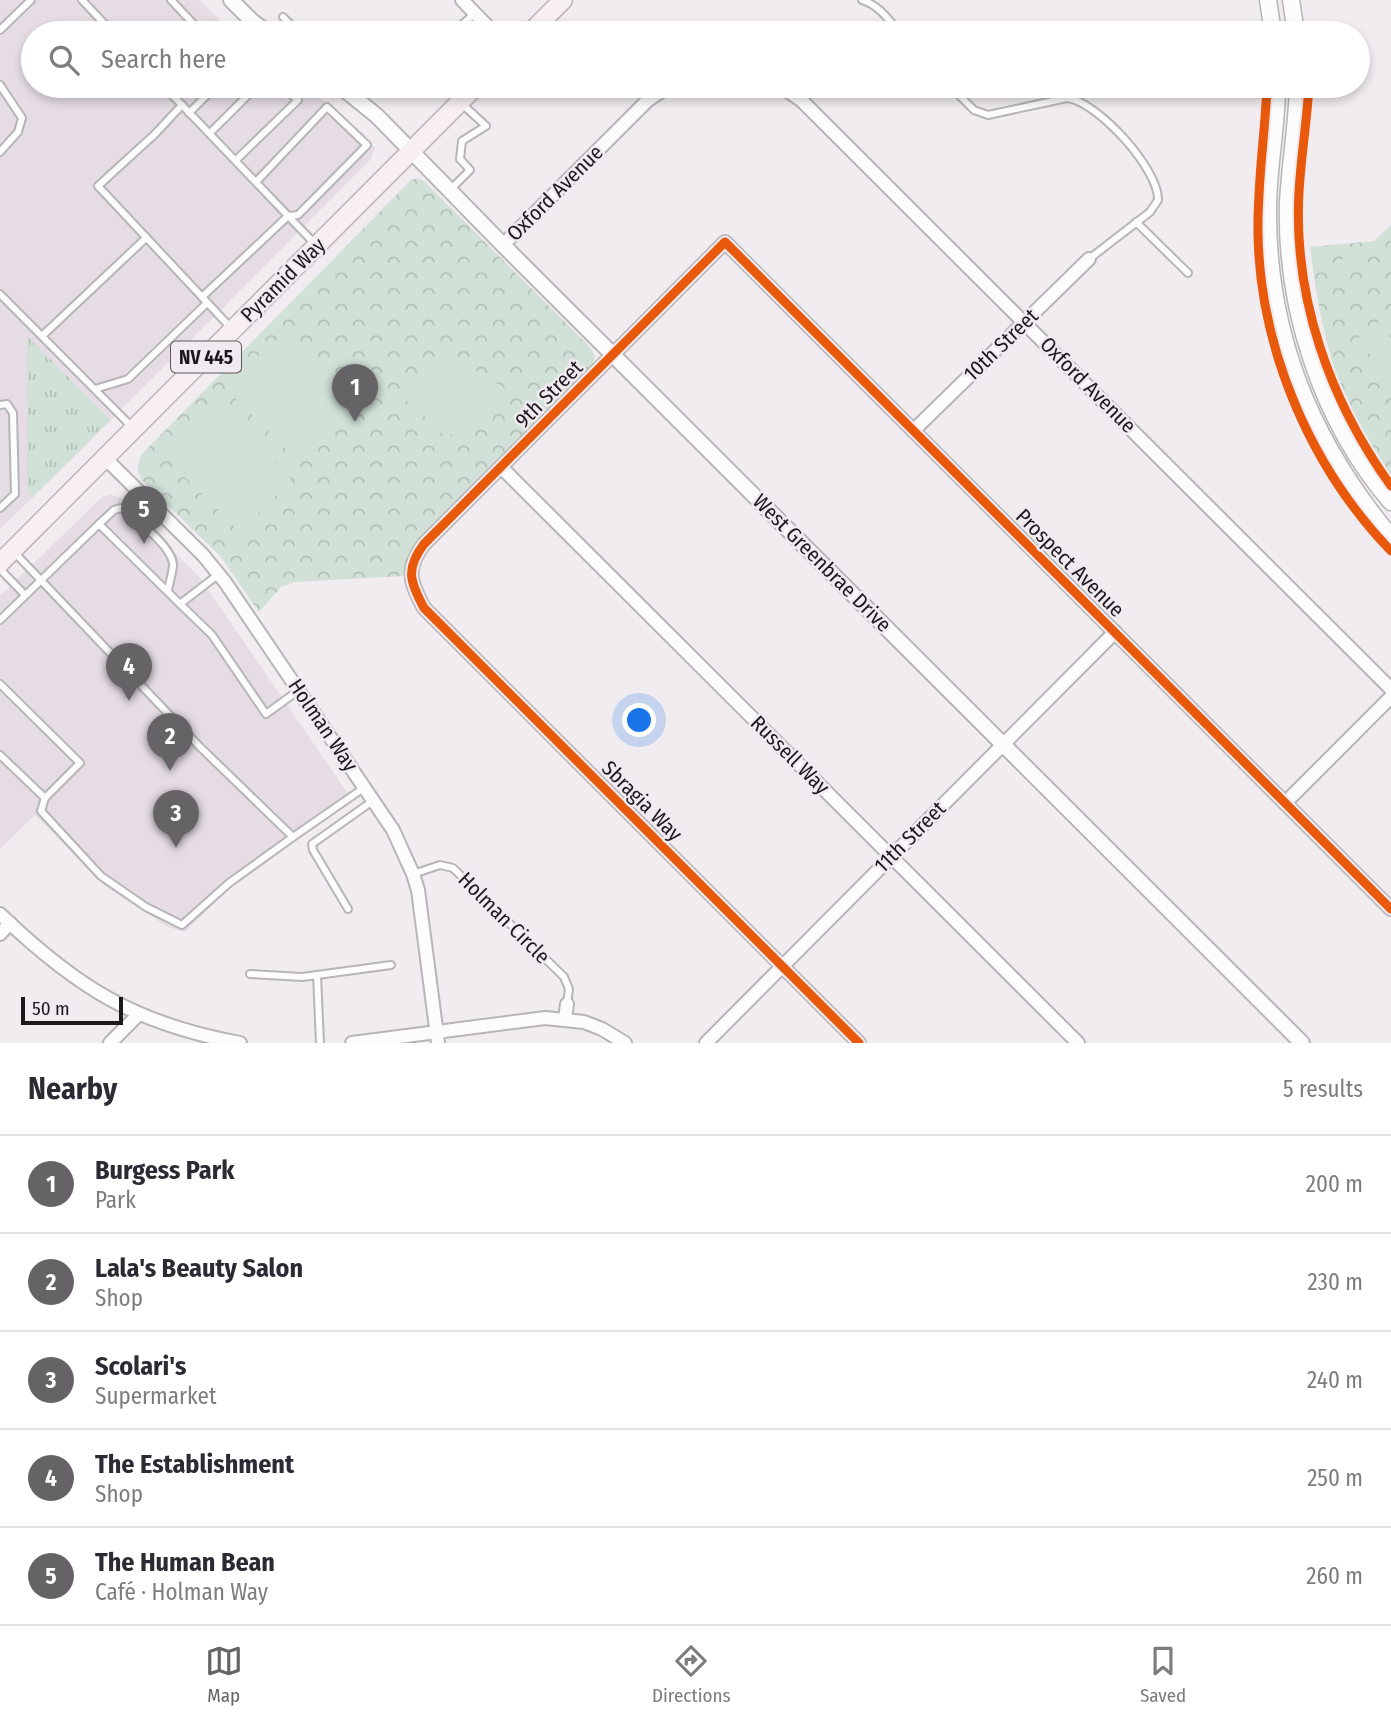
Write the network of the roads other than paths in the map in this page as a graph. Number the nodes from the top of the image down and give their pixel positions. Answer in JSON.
{"nodes":[{"id":1,"x":31,"y":0,"type":"edge"},
{"id":2,"x":82,"y":0,"type":"edge"},
{"id":3,"x":171,"y":0,"type":"edge"},
{"id":4,"x":462,"y":0,"type":"edge"},
{"id":5,"x":563,"y":0,"type":"edge"},
{"id":6,"x":862,"y":0,"type":"edge"},
{"id":7,"x":1268,"y":0,"type":"edge"},
{"id":8,"x":1291,"y":0,"type":"edge"},
{"id":9,"x":236,"y":2,"type":"edge"},
{"id":10,"x":873,"y":2,"type":"edge"},
{"id":11,"x":475,"y":13,"type":"junction"},
{"id":12,"x":283,"y":17,"type":"dead end"},
{"id":13,"x":102,"y":21,"type":"edge"},
{"id":14,"x":191,"y":21,"type":"edge"},
{"id":15,"x":255,"y":21,"type":"edge"},
{"id":16,"x":287,"y":21,"type":"edge"},
{"id":17,"x":466,"y":21,"type":"edge"},
{"id":18,"x":483,"y":21,"type":"edge"},
{"id":19,"x":542,"y":21,"type":"edge"},
{"id":20,"x":890,"y":21,"type":"edge"},
{"id":21,"x":1271,"y":21,"type":"edge"},
{"id":22,"x":1294,"y":21,"type":"edge"},
{"id":23,"x":0,"y":30,"type":"edge"},
{"id":24,"x":2,"y":90,"type":"edge"},
{"id":25,"x":175,"y":98,"type":"edge"},
{"id":26,"x":204,"y":98,"type":"edge"},
{"id":27,"x":245,"y":98,"type":"edge"},
{"id":28,"x":296,"y":98,"type":"edge"},
{"id":29,"x":358,"y":98,"type":"edge"},
{"id":30,"x":464,"y":98,"type":"edge"},
{"id":31,"x":651,"y":98,"type":"edge"},
{"id":32,"x":798,"y":98,"type":"edge"},
{"id":33,"x":962,"y":98,"type":"edge"},
{"id":34,"x":1067,"y":98,"type":"edge"},
{"id":35,"x":1067,"y":98,"type":"edge"},
{"id":36,"x":1276,"y":98,"type":"edge"},
{"id":37,"x":1297,"y":98,"type":"edge"},
{"id":38,"x":460,"y":102,"type":"junction"},
{"id":39,"x":182,"y":105,"type":"junction"},
{"id":40,"x":189,"y":113,"type":"junction"},
{"id":41,"x":210,"y":133,"type":"junction"},
{"id":42,"x":411,"y":150,"type":"junction"},
{"id":43,"x":0,"y":152,"type":"edge"},
{"id":44,"x":236,"y":160,"type":"junction"},
{"id":45,"x":256,"y":182,"type":"junction"},
{"id":46,"x":450,"y":190,"type":"junction"},
{"id":47,"x":288,"y":216,"type":"junction"},
{"id":48,"x":1136,"y":222,"type":"junction"},
{"id":49,"x":146,"y":237,"type":"junction"},
{"id":50,"x":725,"y":242,"type":"joint"},
{"id":51,"x":503,"y":245,"type":"junction"},
{"id":52,"x":316,"y":246,"type":"junction"},
{"id":53,"x":1089,"y":260,"type":"joint"},
{"id":54,"x":1188,"y":273,"type":"dead end"},
{"id":55,"x":0,"y":294,"type":"edge"},
{"id":56,"x":202,"y":297,"type":"junction"},
{"id":57,"x":207,"y":303,"type":"junction"},
{"id":58,"x":1025,"y":323,"type":"junction"},
{"id":59,"x":233,"y":331,"type":"junction"},
{"id":60,"x":42,"y":336,"type":"junction"},
{"id":61,"x":613,"y":354,"type":"junction"},
{"id":62,"x":95,"y":389,"type":"junction"},
{"id":63,"x":0,"y":405,"type":"edge"},
{"id":64,"x":134,"y":429,"type":"junction"},
{"id":65,"x":913,"y":431,"type":"junction"},
{"id":66,"x":106,"y":459,"type":"junction"},
{"id":67,"x":501,"y":467,"type":"junction"},
{"id":68,"x":1391,"y":502,"type":"edge"},
{"id":69,"x":0,"y":508,"type":"edge"},
{"id":70,"x":99,"y":524,"type":"junction"},
{"id":71,"x":1391,"y":537,"type":"edge"},
{"id":72,"x":6,"y":557,"type":"edge"},
{"id":73,"x":0,"y":569,"type":"edge"},
{"id":74,"x":219,"y":574,"type":"junction"},
{"id":75,"x":411,"y":577,"type":"joint"},
{"id":76,"x":40,"y":580,"type":"junction"},
{"id":77,"x":168,"y":591,"type":"junction"},
{"id":78,"x":25,"y":595,"type":"junction"},
{"id":79,"x":180,"y":604,"type":"junction"},
{"id":80,"x":0,"y":620,"type":"edge"},
{"id":81,"x":1115,"y":632,"type":"junction"},
{"id":82,"x":0,"y":684,"type":"edge"},
{"id":83,"x":1391,"y":689,"type":"edge"},
{"id":84,"x":299,"y":690,"type":"junction"},
{"id":85,"x":1391,"y":698,"type":"edge"},
{"id":86,"x":1003,"y":744,"type":"junction"},
{"id":87,"x":0,"y":755,"type":"edge"},
{"id":88,"x":365,"y":787,"type":"junction"},
{"id":89,"x":45,"y":798,"type":"junction"},
{"id":90,"x":374,"y":800,"type":"junction"},
{"id":91,"x":1285,"y":803,"type":"junction"},
{"id":92,"x":293,"y":838,"type":"junction"},
{"id":93,"x":891,"y":856,"type":"junction"},
{"id":94,"x":414,"y":874,"type":"junction"},
{"id":95,"x":348,"y":909,"type":"dead end"},
{"id":96,"x":1391,"y":909,"type":"edge"},
{"id":97,"x":0,"y":914,"type":"edge"},
{"id":98,"x":10,"y":923,"type":"junction"},
{"id":99,"x":0,"y":934,"type":"edge"},
{"id":100,"x":391,"y":965,"type":"dead end"},
{"id":101,"x":782,"y":965,"type":"junction"},
{"id":102,"x":250,"y":974,"type":"dead end"},
{"id":103,"x":317,"y":975,"type":"junction"},
{"id":104,"x":567,"y":1004,"type":"joint"},
{"id":105,"x":139,"y":1014,"type":"junction"},
{"id":106,"x":565,"y":1019,"type":"junction"},
{"id":107,"x":438,"y":1037,"type":"edge"},
{"id":108,"x":110,"y":1043,"type":"edge"},
{"id":109,"x":240,"y":1043,"type":"edge"},
{"id":110,"x":320,"y":1043,"type":"edge"},
{"id":111,"x":352,"y":1043,"type":"edge"},
{"id":112,"x":625,"y":1043,"type":"edge"},
{"id":113,"x":706,"y":1043,"type":"edge"},
{"id":114,"x":859,"y":1043,"type":"edge"},
{"id":115,"x":1078,"y":1043,"type":"edge"},
{"id":116,"x":1302,"y":1043,"type":"edge"}],
"edges":[{"from":1,"to":23,"type":"lane"},
{"from":2,"to":13,"type":"lane"},
{"from":3,"to":14,"type":"lane"},
{"from":4,"to":11,"type":"street"},
{"from":5,"to":19,"type":"main road"},
{"from":6,"to":10,"type":"lane"},
{"from":7,"to":21,"type":"main road"},
{"from":8,"to":22,"type":"main road"},
{"from":9,"to":15,"type":"street"},
{"from":10,"to":20,"type":"lane"},
{"from":11,"to":17,"type":"lane"},
{"from":11,"to":18,"type":"street"},
{"from":12,"to":16,"type":"lane"},
{"from":24,"to":43,"type":"lane"},
{"from":25,"to":39,"type":"lane"},
{"from":26,"to":40,"type":"lane"},
{"from":27,"to":41,"type":"lane"},
{"from":28,"to":44,"type":"lane"},
{"from":29,"to":42,"type":"street","name":"West Greenbrae Drive"},
{"from":30,"to":38,"type":"main road","name":"Pyramid Way","number":"NV 445"},
{"from":31,"to":51,"type":"street","name":"Oxford Avenue"},
{"from":32,"to":58,"type":"street","name":"Oxford Avenue"},
{"from":33,"to":35,"type":"lane"},
{"from":34,"to":48,"type":"lane"},
{"from":36,"to":71,"type":"main road"},
{"from":37,"to":68,"type":"main road"},
{"from":38,"to":42,"type":"main road","name":"Pyramid Way","number":"NV 445"},
{"from":38,"to":46,"type":"lane"},
{"from":39,"to":40,"type":"lane"},
{"from":39,"to":49,"type":"lane"},
{"from":40,"to":41,"type":"lane"},
{"from":41,"to":44,"type":"lane"},
{"from":42,"to":46,"type":"street","name":"West Greenbrae Drive"},
{"from":42,"to":52,"type":"main road","name":"Pyramid Way","number":"NV 445"},
{"from":44,"to":45,"type":"lane"},
{"from":45,"to":47,"type":"lane"},
{"from":45,"to":47,"type":"lane"},
{"from":46,"to":51,"type":"street","name":"West Greenbrae Drive"},
{"from":47,"to":52,"type":"lane"},
{"from":47,"to":56,"type":"lane"},
{"from":48,"to":53,"type":"lane"},
{"from":48,"to":54,"type":"lane"},
{"from":49,"to":56,"type":"lane"},
{"from":49,"to":60,"type":"lane"},
{"from":50,"to":61,"type":"street","name":"9th Street"},
{"from":50,"to":65,"type":"street","name":"Prospect Avenue"},
{"from":51,"to":61,"type":"street","name":"West Greenbrae Drive"},
{"from":52,"to":59,"type":"main road","name":"Pyramid Way","number":"NV 445"},
{"from":53,"to":58,"type":"street","name":"10th Street"},
{"from":55,"to":60,"type":"lane"},
{"from":56,"to":57,"type":"lane"},
{"from":57,"to":59,"type":"lane"},
{"from":57,"to":62,"type":"lane"},
{"from":58,"to":65,"type":"street","name":"10th Street"},
{"from":58,"to":83,"type":"street","name":"Oxford Avenue"},
{"from":59,"to":64,"type":"main road","name":"Pyramid Way","number":"NV 445"},
{"from":60,"to":62,"type":"lane"},
{"from":61,"to":67,"type":"street","name":"9th Street"},
{"from":61,"to":86,"type":"street","name":"West Greenbrae Drive"},
{"from":62,"to":64,"type":"lane"},
{"from":63,"to":69,"type":"lane"},
{"from":64,"to":66,"type":"main road","name":"Pyramid Way","number":"NV 445"},
{"from":65,"to":81,"type":"street","name":"Prospect Avenue"},
{"from":66,"to":72,"type":"main road","name":"Pyramid Way","number":"NV 445"},
{"from":66,"to":74,"type":"street","name":"Holman Way"},
{"from":67,"to":75,"type":"street","name":"9th Street"},
{"from":67,"to":93,"type":"street","name":"Russell Way"},
{"from":70,"to":76,"type":"lane"},
{"from":70,"to":77,"type":"lane"},
{"from":70,"to":77,"type":"lane"},
{"from":72,"to":76,"type":"lane"},
{"from":73,"to":78,"type":"lane"},
{"from":74,"to":79,"type":"lane"},
{"from":74,"to":84,"type":"street","name":"Holman Way"},
{"from":75,"to":101,"type":"street","name":"Sbragia Way"},
{"from":76,"to":78,"type":"lane"},
{"from":76,"to":92,"type":"lane"},
{"from":77,"to":79,"type":"lane"},
{"from":78,"to":80,"type":"lane"},
{"from":79,"to":84,"type":"lane"},
{"from":81,"to":86,"type":"street","name":"11th Street"},
{"from":81,"to":91,"type":"street","name":"Prospect Avenue"},
{"from":82,"to":89,"type":"lane"},
{"from":84,"to":88,"type":"street","name":"Holman Way"},
{"from":85,"to":91,"type":"street"},
{"from":86,"to":93,"type":"street","name":"11th Street"},
{"from":86,"to":116,"type":"street","name":"West Greenbrae Drive"},
{"from":87,"to":89,"type":"lane"},
{"from":88,"to":90,"type":"street","name":"Holman Way"},
{"from":88,"to":92,"type":"lane"},
{"from":89,"to":92,"type":"lane"},
{"from":90,"to":94,"type":"street","name":"Holman Way"},
{"from":90,"to":95,"type":"lane"},
{"from":91,"to":96,"type":"street","name":"Prospect Avenue"},
{"from":93,"to":101,"type":"street","name":"11th Street"},
{"from":93,"to":115,"type":"street","name":"Russell Way"},
{"from":94,"to":104,"type":"lane","name":"Holman Circle"},
{"from":94,"to":107,"type":"street","name":"Holman Way"},
{"from":97,"to":98,"type":"street"},
{"from":98,"to":99,"type":"street"},
{"from":98,"to":105,"type":"street"},
{"from":100,"to":103,"type":"lane"},
{"from":101,"to":113,"type":"street","name":"11th Street"},
{"from":101,"to":114,"type":"street","name":"Sbragia Way"},
{"from":102,"to":103,"type":"lane"},
{"from":103,"to":110,"type":"lane"},
{"from":104,"to":106,"type":"street"},
{"from":105,"to":108,"type":"street"},
{"from":105,"to":109,"type":"street"},
{"from":106,"to":107,"type":"street"},
{"from":106,"to":112,"type":"street"},
{"from":107,"to":111,"type":"street"}]}
